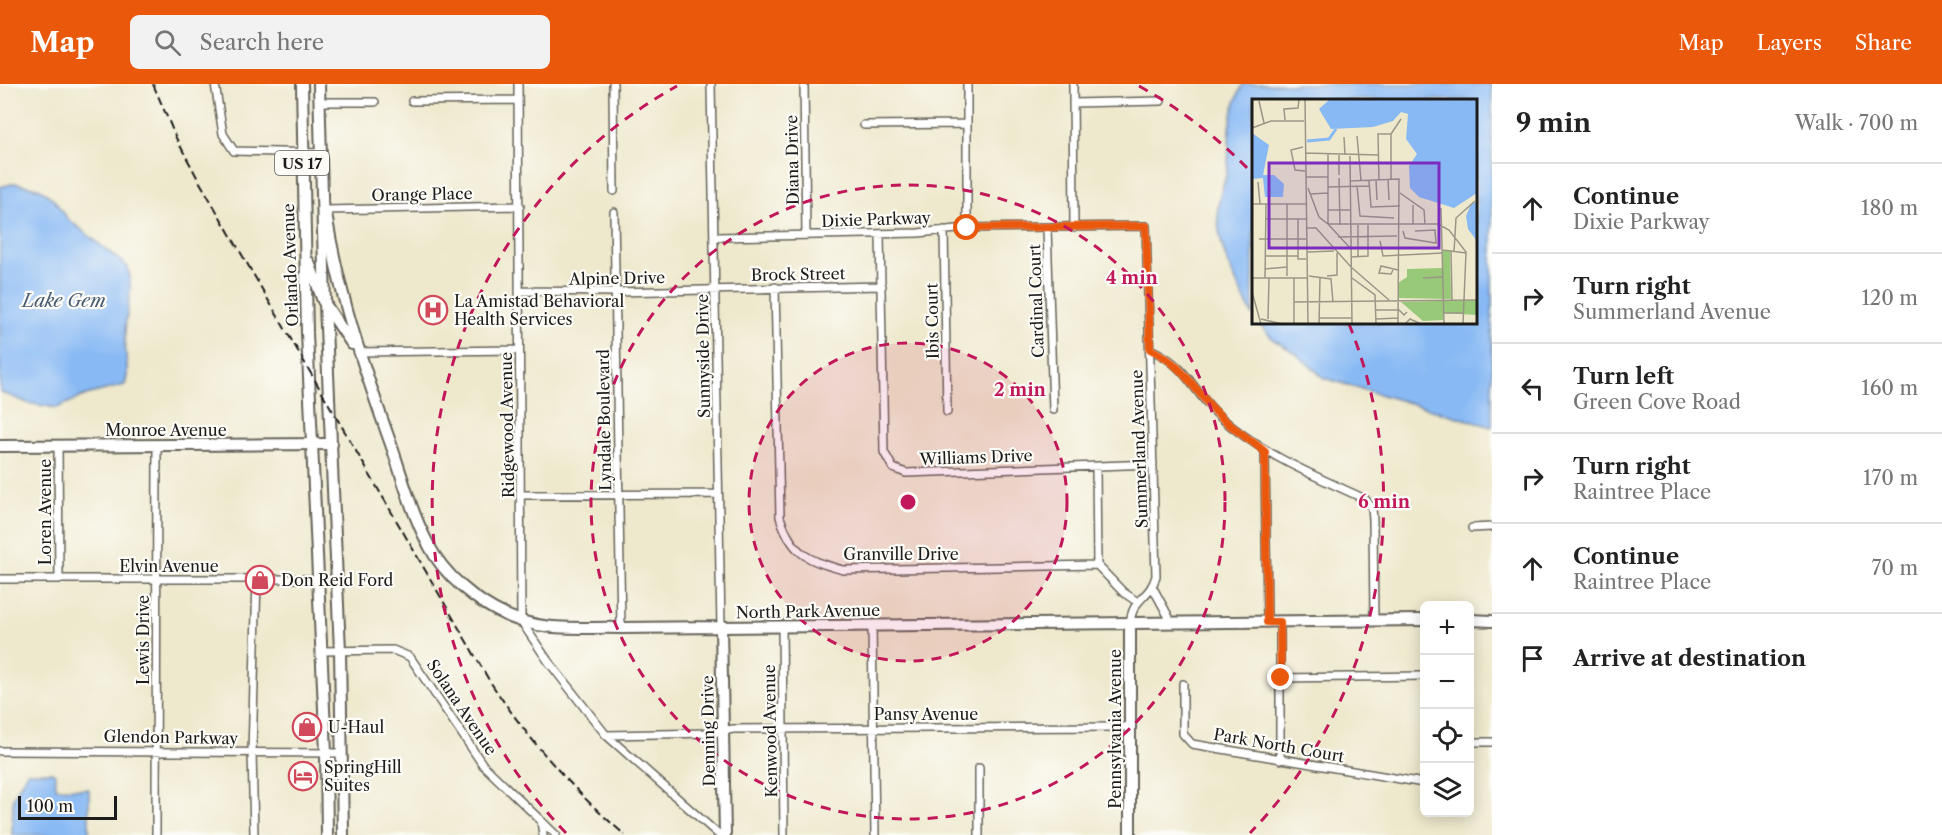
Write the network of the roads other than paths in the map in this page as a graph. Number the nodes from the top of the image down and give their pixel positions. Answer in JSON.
{"nodes":[{"id":1,"x":215,"y":84,"type":"edge"},
{"id":2,"x":303,"y":84,"type":"edge"},
{"id":3,"x":319,"y":84,"type":"edge"},
{"id":4,"x":518,"y":84,"type":"edge"},
{"id":5,"x":612,"y":84,"type":"edge"},
{"id":6,"x":711,"y":84,"type":"edge"},
{"id":7,"x":804,"y":84,"type":"edge"},
{"id":8,"x":967,"y":84,"type":"edge"},
{"id":9,"x":1072,"y":84,"type":"edge"},
{"id":10,"x":518,"y":100,"type":"junction"},
{"id":11,"x":412,"y":101,"type":"dead end"},
{"id":12,"x":1161,"y":101,"type":"dead end"},
{"id":13,"x":320,"y":102,"type":"junction"},
{"id":14,"x":375,"y":102,"type":"dead end"},
{"id":15,"x":1073,"y":103,"type":"junction"},
{"id":16,"x":967,"y":124,"type":"junction"},
{"id":17,"x":864,"y":125,"type":"dead end"},
{"id":18,"x":302,"y":153,"type":"junction"},
{"id":19,"x":320,"y":153,"type":"junction"},
{"id":20,"x":321,"y":184,"type":"junction"},
{"id":21,"x":614,"y":191,"type":"dead end"},
{"id":22,"x":520,"y":206,"type":"junction"},
{"id":23,"x":326,"y":210,"type":"junction"},
{"id":24,"x":614,"y":212,"type":"dead end"},
{"id":25,"x":1146,"y":226,"type":"joint"},
{"id":26,"x":967,"y":228,"type":"junction"},
{"id":27,"x":1047,"y":228,"type":"junction"},
{"id":28,"x":1074,"y":228,"type":"junction"},
{"id":29,"x":944,"y":230,"type":"junction"},
{"id":30,"x":880,"y":234,"type":"junction"},
{"id":31,"x":806,"y":235,"type":"junction"},
{"id":32,"x":715,"y":237,"type":"junction"},
{"id":33,"x":304,"y":241,"type":"junction"},
{"id":34,"x":882,"y":286,"type":"junction"},
{"id":35,"x":775,"y":288,"type":"junction"},
{"id":36,"x":715,"y":289,"type":"junction"},
{"id":37,"x":519,"y":291,"type":"junction"},
{"id":38,"x":616,"y":292,"type":"junction"},
{"id":39,"x":325,"y":304,"type":"junction"},
{"id":40,"x":1150,"y":349,"type":"junction"},
{"id":41,"x":519,"y":350,"type":"junction"},
{"id":42,"x":358,"y":352,"type":"junction"},
{"id":43,"x":1053,"y":410,"type":"dead end"},
{"id":44,"x":947,"y":412,"type":"dead end"},
{"id":45,"x":332,"y":444,"type":"junction"},
{"id":46,"x":58,"y":445,"type":"junction"},
{"id":47,"x":312,"y":445,"type":"junction"},
{"id":48,"x":0,"y":446,"type":"edge"},
{"id":49,"x":157,"y":446,"type":"junction"},
{"id":50,"x":1265,"y":452,"type":"junction"},
{"id":51,"x":1153,"y":464,"type":"junction"},
{"id":52,"x":1096,"y":467,"type":"junction"},
{"id":53,"x":718,"y":494,"type":"junction"},
{"id":54,"x":521,"y":495,"type":"junction"},
{"id":55,"x":619,"y":495,"type":"junction"},
{"id":56,"x":1492,"y":527,"type":"edge"},
{"id":57,"x":1472,"y":528,"type":"dead end"},
{"id":58,"x":1097,"y":565,"type":"junction"},
{"id":59,"x":0,"y":579,"type":"edge"},
{"id":60,"x":59,"y":579,"type":"junction"},
{"id":61,"x":157,"y":579,"type":"junction"},
{"id":62,"x":257,"y":579,"type":"junction"},
{"id":63,"x":338,"y":579,"type":"junction"},
{"id":64,"x":318,"y":580,"type":"junction"},
{"id":65,"x":1153,"y":588,"type":"junction"},
{"id":66,"x":1136,"y":601,"type":"junction"},
{"id":67,"x":1420,"y":620,"type":"edge"},
{"id":68,"x":1474,"y":620,"type":"edge"},
{"id":69,"x":521,"y":621,"type":"junction"},
{"id":70,"x":1374,"y":621,"type":"junction"},
{"id":71,"x":1492,"y":621,"type":"edge"},
{"id":72,"x":1267,"y":622,"type":"junction"},
{"id":73,"x":1280,"y":622,"type":"junction"},
{"id":74,"x":1172,"y":623,"type":"junction"},
{"id":75,"x":1130,"y":624,"type":"junction"},
{"id":76,"x":872,"y":625,"type":"junction"},
{"id":77,"x":782,"y":626,"type":"junction"},
{"id":78,"x":721,"y":627,"type":"junction"},
{"id":79,"x":621,"y":628,"type":"junction"},
{"id":80,"x":322,"y":651,"type":"junction"},
{"id":81,"x":340,"y":651,"type":"junction"},
{"id":82,"x":1420,"y":676,"type":"edge"},
{"id":83,"x":1281,"y":678,"type":"junction"},
{"id":84,"x":1183,"y":684,"type":"dead end"},
{"id":85,"x":1130,"y":726,"type":"junction"},
{"id":86,"x":874,"y":728,"type":"junction"},
{"id":87,"x":783,"y":729,"type":"junction"},
{"id":88,"x":723,"y":731,"type":"junction"},
{"id":89,"x":606,"y":735,"type":"junction"},
{"id":90,"x":1474,"y":742,"type":"edge"},
{"id":91,"x":1492,"y":742,"type":"edge"},
{"id":92,"x":156,"y":750,"type":"junction"},
{"id":93,"x":0,"y":751,"type":"edge"},
{"id":94,"x":252,"y":752,"type":"junction"},
{"id":95,"x":326,"y":753,"type":"junction"},
{"id":96,"x":342,"y":753,"type":"junction"},
{"id":97,"x":1280,"y":760,"type":"junction"},
{"id":98,"x":979,"y":768,"type":"dead end"},
{"id":99,"x":1420,"y":782,"type":"edge"},
{"id":100,"x":541,"y":821,"type":"junction"},
{"id":101,"x":156,"y":835,"type":"edge"},
{"id":102,"x":254,"y":835,"type":"edge"},
{"id":103,"x":327,"y":835,"type":"edge"},
{"id":104,"x":343,"y":835,"type":"edge"},
{"id":105,"x":543,"y":835,"type":"edge"},
{"id":106,"x":556,"y":835,"type":"edge"},
{"id":107,"x":719,"y":835,"type":"edge"},
{"id":108,"x":725,"y":835,"type":"edge"},
{"id":109,"x":784,"y":835,"type":"edge"},
{"id":110,"x":875,"y":835,"type":"edge"},
{"id":111,"x":979,"y":835,"type":"edge"},
{"id":112,"x":1130,"y":835,"type":"edge"}],
"edges":[{"from":1,"to":18,"type":"street"},
{"from":2,"to":13,"type":"street"},
{"from":2,"to":18,"type":"street","name":"Orlando Avenue","number":"US 17"},
{"from":3,"to":13,"type":"street","name":"Orlando Avenue","number":"US 17"},
{"from":4,"to":10,"type":"street","name":"Ridgewood Avenue"},
{"from":5,"to":21,"type":"street"},
{"from":6,"to":32,"type":"street","name":"Sunnyside Drive"},
{"from":7,"to":31,"type":"street","name":"Diana Drive"},
{"from":8,"to":16,"type":"street"},
{"from":9,"to":15,"type":"street"},
{"from":10,"to":11,"type":"street"},
{"from":10,"to":22,"type":"street","name":"Ridgewood Avenue"},
{"from":12,"to":15,"type":"street"},
{"from":13,"to":14,"type":"street"},
{"from":13,"to":19,"type":"street","name":"Orlando Avenue","number":"US 17"},
{"from":15,"to":28,"type":"street"},
{"from":16,"to":17,"type":"street"},
{"from":16,"to":26,"type":"street"},
{"from":18,"to":19,"type":"street"},
{"from":18,"to":33,"type":"street","name":"Orlando Avenue","number":"US 17"},
{"from":19,"to":20,"type":"street","name":"Orlando Avenue","number":"US 17"},
{"from":20,"to":23,"type":"street","name":"North Park Avenue"},
{"from":20,"to":39,"type":"street","name":"Orlando Avenue","number":"US 17"},
{"from":22,"to":23,"type":"street","name":"Orange Place"},
{"from":22,"to":37,"type":"street","name":"Ridgewood Avenue"},
{"from":23,"to":42,"type":"street","name":"North Park Avenue"},
{"from":24,"to":38,"type":"street","name":"Lyndale Boulevard"},
{"from":25,"to":28,"type":"street","name":"Dixie Parkway"},
{"from":25,"to":40,"type":"street","name":"Summerland Avenue"},
{"from":26,"to":27,"type":"street","name":"Dixie Parkway"},
{"from":26,"to":29,"type":"street","name":"Dixie Parkway"},
{"from":27,"to":28,"type":"street","name":"Dixie Parkway"},
{"from":27,"to":43,"type":"street","name":"Cardinal Court"},
{"from":29,"to":30,"type":"street","name":"Dixie Parkway"},
{"from":29,"to":44,"type":"street","name":"Ibis Court"},
{"from":30,"to":31,"type":"street","name":"Dixie Parkway"},
{"from":30,"to":34,"type":"street","name":"Williams Drive"},
{"from":31,"to":32,"type":"street","name":"Dixie Parkway"},
{"from":32,"to":36,"type":"street","name":"Sunnyside Drive"},
{"from":33,"to":39,"type":"street"},
{"from":33,"to":47,"type":"street","name":"Orlando Avenue","number":"US 17"},
{"from":34,"to":35,"type":"street","name":"Brock Street"},
{"from":34,"to":52,"type":"street","name":"Williams Drive"},
{"from":35,"to":36,"type":"street","name":"Brock Street"},
{"from":35,"to":58,"type":"street","name":"Granville Drive"},
{"from":36,"to":38,"type":"street","name":"Alpine Drive"},
{"from":36,"to":53,"type":"street","name":"Sunnyside Drive"},
{"from":37,"to":38,"type":"street","name":"Alpine Drive"},
{"from":37,"to":41,"type":"street","name":"Ridgewood Avenue"},
{"from":38,"to":55,"type":"street","name":"Lyndale Boulevard"},
{"from":39,"to":42,"type":"street","name":"North Park Avenue"},
{"from":39,"to":45,"type":"street","name":"Orlando Avenue","number":"US 17"},
{"from":40,"to":50,"type":"street"},
{"from":40,"to":51,"type":"street","name":"Summerland Avenue"},
{"from":41,"to":42,"type":"street"},
{"from":41,"to":54,"type":"street","name":"Ridgewood Avenue"},
{"from":42,"to":69,"type":"street","name":"North Park Avenue"},
{"from":45,"to":47,"type":"street","name":"Monroe Avenue"},
{"from":45,"to":63,"type":"street","number":"US 17"},
{"from":46,"to":48,"type":"street","name":"Monroe Avenue"},
{"from":46,"to":49,"type":"street","name":"Monroe Avenue"},
{"from":46,"to":60,"type":"street","name":"Loren Avenue"},
{"from":47,"to":49,"type":"street","name":"Monroe Avenue"},
{"from":47,"to":64,"type":"street","number":"US 17"},
{"from":49,"to":61,"type":"street","name":"Lewis Drive"},
{"from":50,"to":70,"type":"street"},
{"from":50,"to":72,"type":"street"},
{"from":51,"to":52,"type":"street","name":"Williams Drive"},
{"from":51,"to":65,"type":"street","name":"Summerland Avenue"},
{"from":52,"to":58,"type":"street"},
{"from":53,"to":55,"type":"street"},
{"from":53,"to":78,"type":"street","name":"Sunnyside Drive"},
{"from":54,"to":55,"type":"street"},
{"from":54,"to":69,"type":"street","name":"Ridgewood Avenue"},
{"from":55,"to":79,"type":"street","name":"Lyndale Boulevard"},
{"from":56,"to":57,"type":"street"},
{"from":58,"to":66,"type":"street"},
{"from":59,"to":60,"type":"street","name":"Elvin Avenue"},
{"from":60,"to":61,"type":"street","name":"Elvin Avenue"},
{"from":61,"to":62,"type":"street","name":"Elvin Avenue"},
{"from":61,"to":92,"type":"street","name":"Lewis Drive"},
{"from":62,"to":64,"type":"street","name":"Elvin Avenue"},
{"from":62,"to":94,"type":"street"},
{"from":63,"to":64,"type":"street","name":"Elvin Avenue"},
{"from":63,"to":81,"type":"street","number":"US 17"},
{"from":64,"to":80,"type":"street","number":"US 17"},
{"from":65,"to":66,"type":"street"},
{"from":65,"to":74,"type":"street"},
{"from":66,"to":75,"type":"street"},
{"from":67,"to":70,"type":"street","name":"North Park Avenue"},
{"from":68,"to":71,"type":"street"},
{"from":69,"to":79,"type":"street","name":"North Park Avenue"},
{"from":69,"to":89,"type":"street"},
{"from":70,"to":73,"type":"street","name":"North Park Avenue"},
{"from":72,"to":73,"type":"street","name":"North Park Avenue"},
{"from":72,"to":74,"type":"street","name":"North Park Avenue"},
{"from":73,"to":83,"type":"street"},
{"from":74,"to":75,"type":"street","name":"North Park Avenue"},
{"from":75,"to":76,"type":"street","name":"North Park Avenue"},
{"from":75,"to":85,"type":"street","name":"Pennsylvania Avenue"},
{"from":76,"to":77,"type":"street","name":"North Park Avenue"},
{"from":76,"to":86,"type":"street"},
{"from":77,"to":78,"type":"street","name":"North Park Avenue"},
{"from":77,"to":87,"type":"street","name":"Kenwood Avenue"},
{"from":78,"to":79,"type":"street","name":"North Park Avenue"},
{"from":78,"to":88,"type":"street","name":"Denning Drive"},
{"from":80,"to":81,"type":"street","name":"Solana Avenue"},
{"from":80,"to":95,"type":"street","number":"US 17"},
{"from":81,"to":96,"type":"street","number":"US 17"},
{"from":81,"to":100,"type":"street","name":"Solana Avenue"},
{"from":82,"to":83,"type":"street"},
{"from":83,"to":97,"type":"street"},
{"from":84,"to":97,"type":"street","name":"Park North Court"},
{"from":85,"to":86,"type":"street","name":"Pansy Avenue"},
{"from":85,"to":112,"type":"street","name":"Pennsylvania Avenue"},
{"from":86,"to":87,"type":"street","name":"Pansy Avenue"},
{"from":86,"to":110,"type":"street"},
{"from":87,"to":88,"type":"street","name":"Pansy Avenue"},
{"from":87,"to":109,"type":"street","name":"Kenwood Avenue"},
{"from":88,"to":89,"type":"street","name":"Pansy Avenue"},
{"from":88,"to":108,"type":"street","name":"Denning Drive"},
{"from":89,"to":107,"type":"street"},
{"from":90,"to":91,"type":"street"},
{"from":92,"to":93,"type":"street","name":"Glendon Parkway"},
{"from":92,"to":94,"type":"street","name":"Glendon Parkway"},
{"from":92,"to":101,"type":"street","name":"Lewis Drive"},
{"from":94,"to":95,"type":"street","name":"Glendon Parkway"},
{"from":94,"to":102,"type":"street"},
{"from":95,"to":96,"type":"street","name":"Glendon Parkway"},
{"from":95,"to":103,"type":"street","number":"US 17"},
{"from":96,"to":104,"type":"street","number":"US 17"},
{"from":97,"to":99,"type":"street","name":"Park North Court"},
{"from":98,"to":111,"type":"street"},
{"from":100,"to":105,"type":"street"},
{"from":100,"to":106,"type":"street","name":"Solana Avenue"}]}
